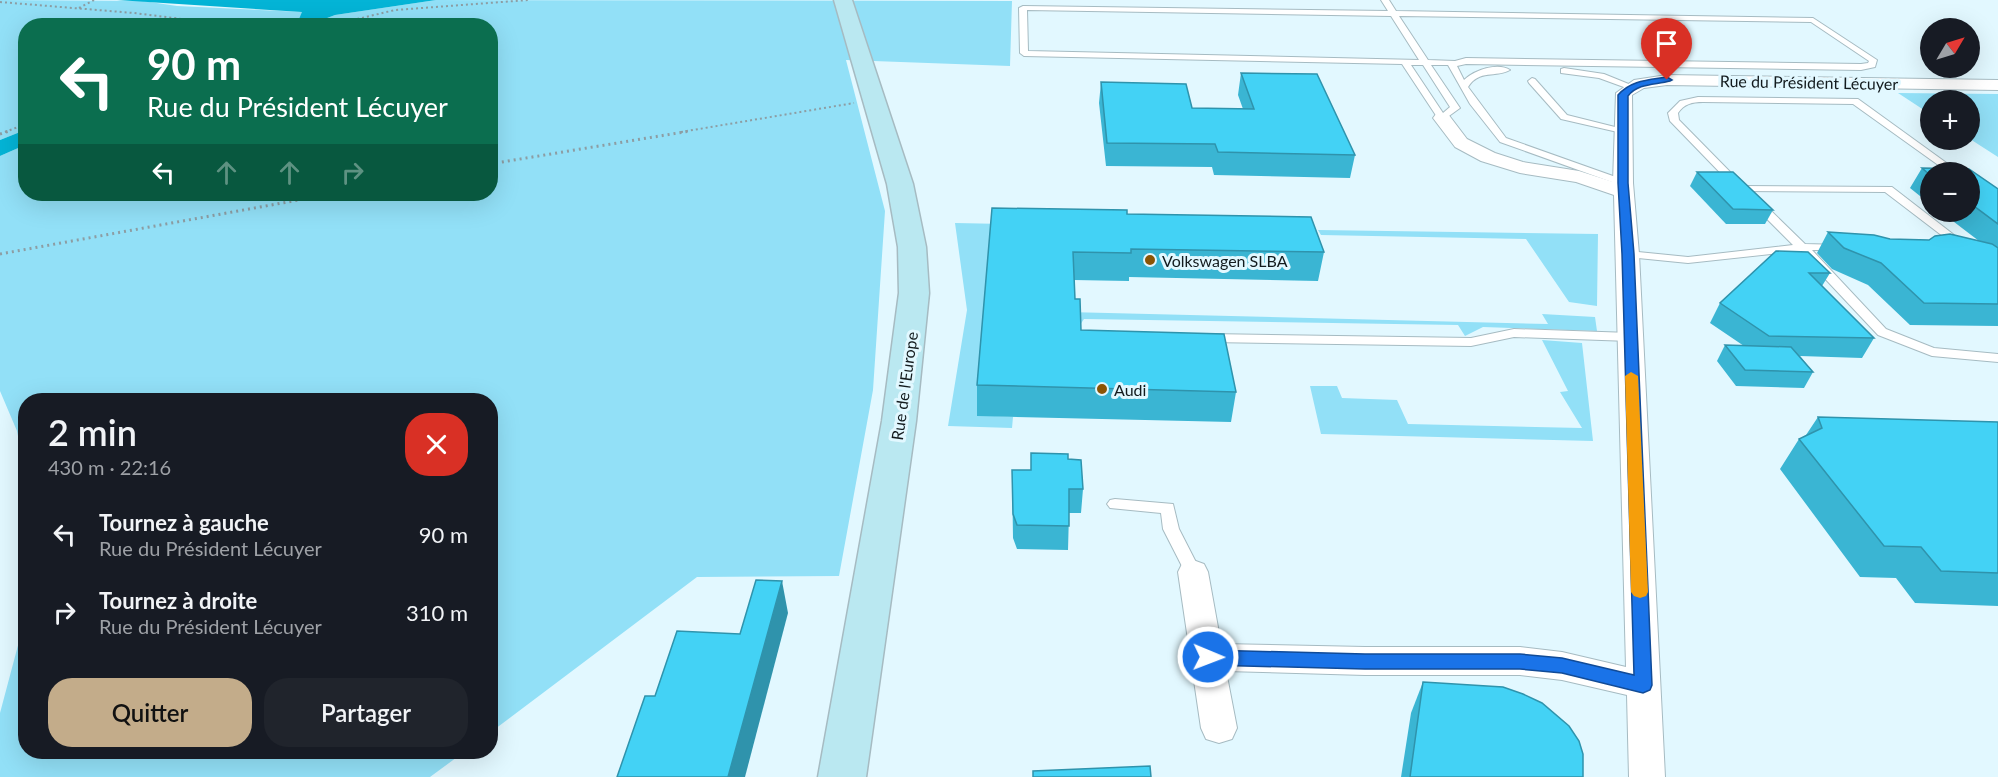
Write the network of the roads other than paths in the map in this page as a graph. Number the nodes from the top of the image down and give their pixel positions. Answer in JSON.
{"nodes":[{"id":1,"x":843,"y":0,"type":"edge"},
{"id":2,"x":1385,"y":0,"type":"edge"},
{"id":3,"x":1394,"y":14,"type":"junction"},
{"id":4,"x":1405,"y":62,"type":"junction"},
{"id":5,"x":1425,"y":63,"type":"junction"},
{"id":6,"x":1453,"y":63,"type":"junction"},
{"id":7,"x":1532,"y":81,"type":"dead end"},
{"id":8,"x":1998,"y":85,"type":"edge"},
{"id":9,"x":1464,"y":87,"type":"junction"},
{"id":10,"x":1632,"y":87,"type":"junction"},
{"id":11,"x":1442,"y":118,"type":"junction"},
{"id":12,"x":1622,"y":130,"type":"junction"},
{"id":13,"x":1940,"y":162,"type":"edge"},
{"id":14,"x":1623,"y":187,"type":"junction"},
{"id":15,"x":1742,"y":189,"type":"junction"},
{"id":16,"x":1939,"y":246,"type":"edge"},
{"id":17,"x":1802,"y":247,"type":"junction"},
{"id":18,"x":1848,"y":247,"type":"edge"},
{"id":19,"x":1628,"y":254,"type":"junction"},
{"id":20,"x":1630,"y":337,"type":"junction"},
{"id":21,"x":1193,"y":338,"type":"edge"},
{"id":22,"x":1998,"y":358,"type":"edge"},
{"id":23,"x":1115,"y":504,"type":"dead end"},
{"id":24,"x":1193,"y":572,"type":"joint"},
{"id":25,"x":1208,"y":657,"type":"junction"},
{"id":26,"x":1643,"y":685,"type":"junction"},
{"id":27,"x":1219,"y":728,"type":"dead end"},
{"id":28,"x":842,"y":777,"type":"edge"},
{"id":29,"x":1647,"y":777,"type":"edge"}],
"edges":[{"from":1,"to":28,"type":"street","name":"Rue de l'Europe"},
{"from":2,"to":3,"type":"lane"},
{"from":3,"to":4,"type":"lane"},
{"from":3,"to":5,"type":"lane"},
{"from":3,"to":6,"type":"lane"},
{"from":4,"to":5,"type":"lane"},
{"from":4,"to":11,"type":"lane"},
{"from":5,"to":6,"type":"lane"},
{"from":5,"to":11,"type":"lane"},
{"from":6,"to":9,"type":"lane"},
{"from":7,"to":12,"type":"lane"},
{"from":8,"to":10,"type":"street","name":"Rue du Président Lécuyer"},
{"from":9,"to":10,"type":"lane"},
{"from":9,"to":14,"type":"lane"},
{"from":10,"to":12,"type":"street"},
{"from":11,"to":14,"type":"street"},
{"from":12,"to":14,"type":"street"},
{"from":13,"to":15,"type":"lane"},
{"from":14,"to":19,"type":"street"},
{"from":15,"to":16,"type":"lane"},
{"from":15,"to":17,"type":"lane"},
{"from":17,"to":18,"type":"lane"},
{"from":17,"to":19,"type":"lane"},
{"from":17,"to":22,"type":"lane"},
{"from":19,"to":20,"type":"street"},
{"from":20,"to":21,"type":"lane"},
{"from":20,"to":26,"type":"street"},
{"from":23,"to":24,"type":"lane"},
{"from":24,"to":25,"type":"street"},
{"from":25,"to":26,"type":"street"},
{"from":25,"to":27,"type":"street"},
{"from":26,"to":29,"type":"street"}]}
